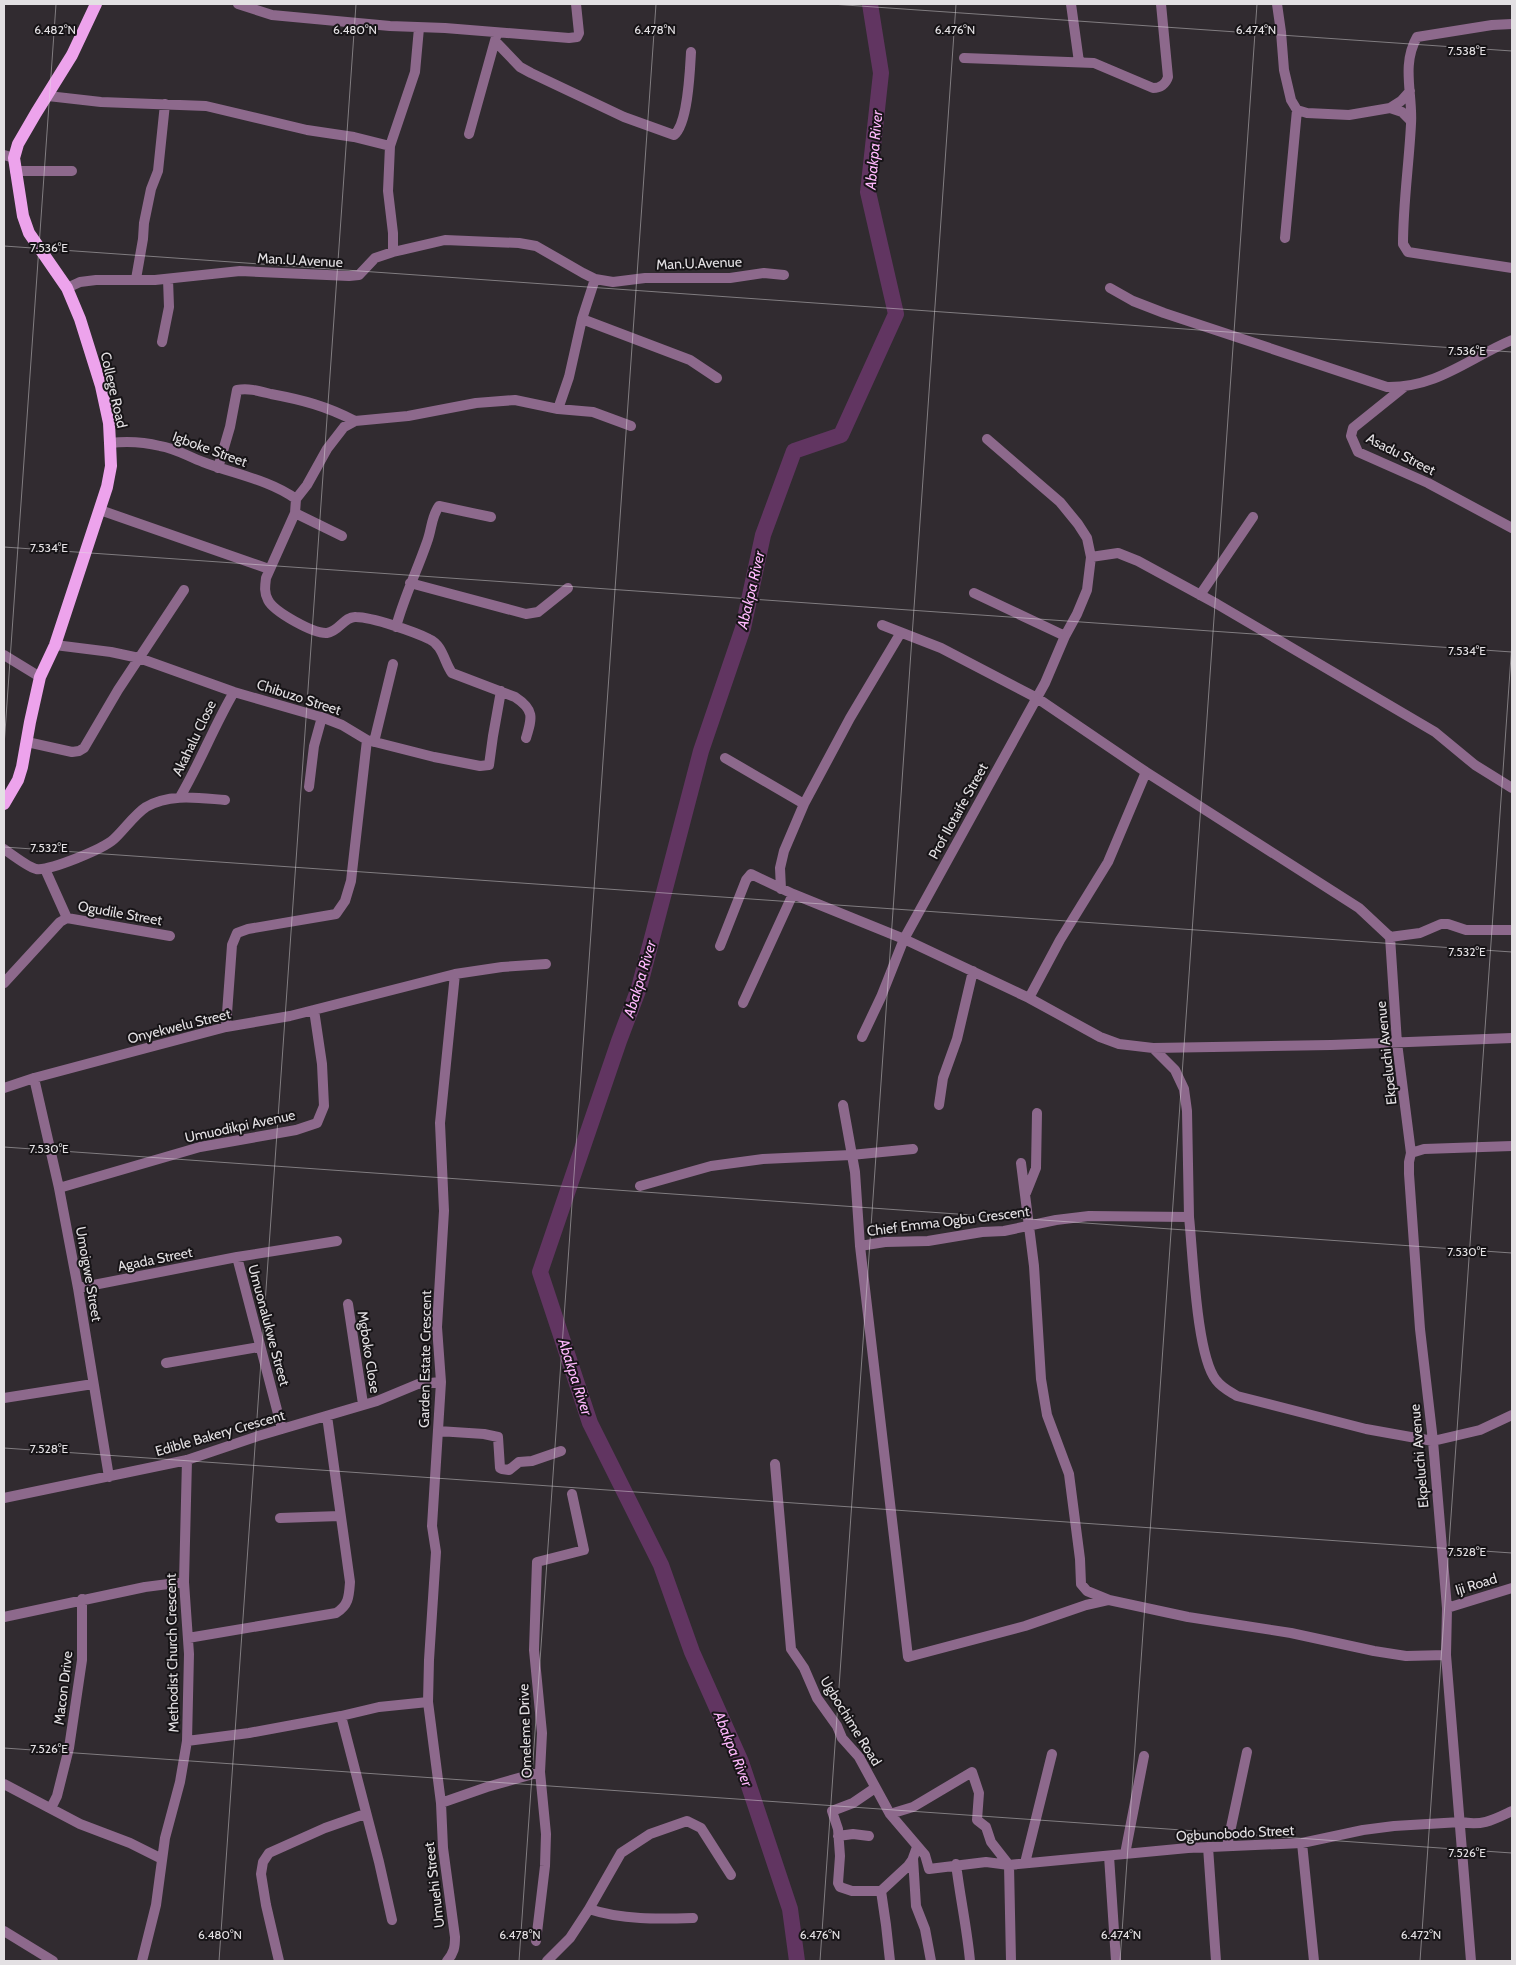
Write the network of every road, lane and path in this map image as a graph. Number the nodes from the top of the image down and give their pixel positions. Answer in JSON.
{"nodes":[{"id":1,"x":96,"y":4,"type":"edge"},
{"id":2,"x":238,"y":4,"type":"edge"},
{"id":3,"x":576,"y":4,"type":"edge"},
{"id":4,"x":1071,"y":4,"type":"edge"},
{"id":5,"x":1161,"y":4,"type":"edge"},
{"id":6,"x":1277,"y":4,"type":"edge"},
{"id":7,"x":1512,"y":24,"type":"edge"},
{"id":8,"x":419,"y":28,"type":"junction"},
{"id":9,"x":496,"y":37,"type":"junction"},
{"id":10,"x":691,"y":52,"type":"dead end"},
{"id":11,"x":964,"y":58,"type":"dead end"},
{"id":12,"x":1079,"y":62,"type":"junction"},
{"id":13,"x":1410,"y":92,"type":"junction"},
{"id":14,"x":48,"y":96,"type":"junction"},
{"id":15,"x":165,"y":104,"type":"junction"},
{"id":16,"x":1390,"y":108,"type":"junction"},
{"id":17,"x":1297,"y":110,"type":"junction"},
{"id":18,"x":1411,"y":121,"type":"junction"},
{"id":19,"x":469,"y":134,"type":"dead end"},
{"id":20,"x":390,"y":146,"type":"junction"},
{"id":21,"x":11,"y":161,"type":"edge"},
{"id":22,"x":72,"y":171,"type":"dead end"},
{"id":23,"x":1285,"y":238,"type":"dead end"},
{"id":24,"x":393,"y":252,"type":"junction"},
{"id":25,"x":1512,"y":268,"type":"edge"},
{"id":26,"x":784,"y":275,"type":"dead end"},
{"id":27,"x":168,"y":278,"type":"junction"},
{"id":28,"x":136,"y":279,"type":"junction"},
{"id":29,"x":596,"y":279,"type":"junction"},
{"id":30,"x":67,"y":288,"type":"junction"},
{"id":31,"x":1110,"y":288,"type":"dead end"},
{"id":32,"x":582,"y":319,"type":"junction"},
{"id":33,"x":1512,"y":340,"type":"edge"},
{"id":34,"x":162,"y":342,"type":"dead end"},
{"id":35,"x":717,"y":378,"type":"dead end"},
{"id":36,"x":1406,"y":386,"type":"junction"},
{"id":37,"x":558,"y":409,"type":"junction"},
{"id":38,"x":355,"y":421,"type":"junction"},
{"id":39,"x":631,"y":426,"type":"dead end"},
{"id":40,"x":987,"y":440,"type":"dead end"},
{"id":41,"x":110,"y":443,"type":"junction"},
{"id":42,"x":218,"y":468,"type":"junction"},
{"id":43,"x":296,"y":499,"type":"junction"},
{"id":44,"x":100,"y":510,"type":"junction"},
{"id":45,"x":295,"y":513,"type":"junction"},
{"id":46,"x":491,"y":517,"type":"dead end"},
{"id":47,"x":1253,"y":517,"type":"dead end"},
{"id":48,"x":1512,"y":528,"type":"edge"},
{"id":49,"x":342,"y":536,"type":"dead end"},
{"id":50,"x":1091,"y":557,"type":"junction"},
{"id":51,"x":270,"y":569,"type":"junction"},
{"id":52,"x":410,"y":583,"type":"junction"},
{"id":53,"x":568,"y":588,"type":"dead end"},
{"id":54,"x":184,"y":590,"type":"dead end"},
{"id":55,"x":974,"y":593,"type":"dead end"},
{"id":56,"x":1200,"y":595,"type":"junction"},
{"id":57,"x":396,"y":626,"type":"junction"},
{"id":58,"x":882,"y":626,"type":"dead end"},
{"id":59,"x":900,"y":634,"type":"junction"},
{"id":60,"x":1064,"y":636,"type":"junction"},
{"id":61,"x":55,"y":645,"type":"junction"},
{"id":62,"x":4,"y":655,"type":"edge"},
{"id":63,"x":139,"y":658,"type":"junction"},
{"id":64,"x":393,"y":664,"type":"dead end"},
{"id":65,"x":40,"y":678,"type":"junction"},
{"id":66,"x":501,"y":691,"type":"junction"},
{"id":67,"x":234,"y":692,"type":"junction"},
{"id":68,"x":1037,"y":698,"type":"junction"},
{"id":69,"x":322,"y":718,"type":"junction"},
{"id":70,"x":526,"y":738,"type":"dead end"},
{"id":71,"x":370,"y":741,"type":"junction"},
{"id":72,"x":27,"y":742,"type":"junction"},
{"id":73,"x":725,"y":758,"type":"dead end"},
{"id":74,"x":1146,"y":772,"type":"junction"},
{"id":75,"x":309,"y":787,"type":"dead end"},
{"id":76,"x":1512,"y":788,"type":"edge"},
{"id":77,"x":180,"y":797,"type":"junction"},
{"id":78,"x":225,"y":800,"type":"dead end"},
{"id":79,"x":4,"y":804,"type":"edge"},
{"id":80,"x":804,"y":804,"type":"junction"},
{"id":81,"x":4,"y":849,"type":"edge"},
{"id":82,"x":45,"y":869,"type":"junction"},
{"id":83,"x":782,"y":889,"type":"junction"},
{"id":84,"x":793,"y":894,"type":"junction"},
{"id":85,"x":67,"y":918,"type":"junction"},
{"id":86,"x":1512,"y":930,"type":"edge"},
{"id":87,"x":170,"y":936,"type":"dead end"},
{"id":88,"x":1390,"y":937,"type":"junction"},
{"id":89,"x":904,"y":939,"type":"junction"},
{"id":90,"x":720,"y":946,"type":"dead end"},
{"id":91,"x":546,"y":964,"type":"dead end"},
{"id":92,"x":973,"y":971,"type":"junction"},
{"id":93,"x":454,"y":974,"type":"junction"},
{"id":94,"x":4,"y":983,"type":"edge"},
{"id":95,"x":1029,"y":998,"type":"junction"},
{"id":96,"x":742,"y":1003,"type":"dead end"},
{"id":97,"x":314,"y":1010,"type":"junction"},
{"id":98,"x":226,"y":1028,"type":"junction"},
{"id":99,"x":862,"y":1037,"type":"dead end"},
{"id":100,"x":1512,"y":1038,"type":"edge"},
{"id":101,"x":1397,"y":1043,"type":"junction"},
{"id":102,"x":1153,"y":1048,"type":"junction"},
{"id":103,"x":34,"y":1078,"type":"junction"},
{"id":104,"x":4,"y":1088,"type":"edge"},
{"id":105,"x":843,"y":1105,"type":"dead end"},
{"id":106,"x":939,"y":1105,"type":"dead end"},
{"id":107,"x":1037,"y":1113,"type":"dead end"},
{"id":108,"x":1512,"y":1146,"type":"edge"},
{"id":109,"x":913,"y":1149,"type":"dead end"},
{"id":110,"x":1411,"y":1152,"type":"junction"},
{"id":111,"x":851,"y":1155,"type":"junction"},
{"id":112,"x":1021,"y":1163,"type":"dead end"},
{"id":113,"x":640,"y":1186,"type":"dead end"},
{"id":114,"x":59,"y":1188,"type":"junction"},
{"id":115,"x":1025,"y":1194,"type":"junction"},
{"id":116,"x":1189,"y":1217,"type":"junction"},
{"id":117,"x":1029,"y":1226,"type":"junction"},
{"id":118,"x":337,"y":1242,"type":"dead end"},
{"id":119,"x":860,"y":1246,"type":"junction"},
{"id":120,"x":237,"y":1257,"type":"junction"},
{"id":121,"x":78,"y":1288,"type":"junction"},
{"id":122,"x":348,"y":1304,"type":"dead end"},
{"id":123,"x":259,"y":1347,"type":"junction"},
{"id":124,"x":166,"y":1363,"type":"dead end"},
{"id":125,"x":441,"y":1382,"type":"junction"},
{"id":126,"x":93,"y":1384,"type":"junction"},
{"id":127,"x":4,"y":1398,"type":"edge"},
{"id":128,"x":363,"y":1404,"type":"junction"},
{"id":129,"x":1512,"y":1415,"type":"edge"},
{"id":130,"x":327,"y":1416,"type":"junction"},
{"id":131,"x":282,"y":1429,"type":"junction"},
{"id":132,"x":438,"y":1431,"type":"junction"},
{"id":133,"x":1433,"y":1441,"type":"junction"},
{"id":134,"x":560,"y":1451,"type":"dead end"},
{"id":135,"x":186,"y":1460,"type":"junction"},
{"id":136,"x":775,"y":1464,"type":"dead end"},
{"id":137,"x":109,"y":1477,"type":"junction"},
{"id":138,"x":572,"y":1494,"type":"dead end"},
{"id":139,"x":4,"y":1498,"type":"edge"},
{"id":140,"x":340,"y":1516,"type":"junction"},
{"id":141,"x":280,"y":1518,"type":"dead end"},
{"id":142,"x":184,"y":1582,"type":"junction"},
{"id":143,"x":1512,"y":1588,"type":"edge"},
{"id":144,"x":82,"y":1599,"type":"junction"},
{"id":145,"x":1109,"y":1600,"type":"junction"},
{"id":146,"x":1448,"y":1608,"type":"junction"},
{"id":147,"x":4,"y":1617,"type":"edge"},
{"id":148,"x":188,"y":1638,"type":"junction"},
{"id":149,"x":1446,"y":1655,"type":"junction"},
{"id":150,"x":428,"y":1702,"type":"junction"},
{"id":151,"x":341,"y":1716,"type":"junction"},
{"id":152,"x":187,"y":1741,"type":"junction"},
{"id":153,"x":1247,"y":1752,"type":"dead end"},
{"id":154,"x":1052,"y":1754,"type":"dead end"},
{"id":155,"x":1144,"y":1756,"type":"dead end"},
{"id":156,"x":540,"y":1772,"type":"junction"},
{"id":157,"x":4,"y":1784,"type":"edge"},
{"id":158,"x":875,"y":1788,"type":"junction"},
{"id":159,"x":441,"y":1803,"type":"junction"},
{"id":160,"x":51,"y":1808,"type":"junction"},
{"id":161,"x":1512,"y":1811,"type":"edge"},
{"id":162,"x":365,"y":1814,"type":"junction"},
{"id":163,"x":890,"y":1814,"type":"junction"},
{"id":164,"x":1461,"y":1822,"type":"junction"},
{"id":165,"x":838,"y":1836,"type":"junction"},
{"id":166,"x":869,"y":1836,"type":"dead end"},
{"id":167,"x":1302,"y":1843,"type":"junction"},
{"id":168,"x":1227,"y":1846,"type":"junction"},
{"id":169,"x":917,"y":1847,"type":"junction"},
{"id":170,"x":1208,"y":1847,"type":"junction"},
{"id":171,"x":1125,"y":1854,"type":"junction"},
{"id":172,"x":1108,"y":1856,"type":"junction"},
{"id":173,"x":913,"y":1858,"type":"junction"},
{"id":174,"x":162,"y":1859,"type":"junction"},
{"id":175,"x":1025,"y":1863,"type":"junction"},
{"id":176,"x":956,"y":1864,"type":"junction"},
{"id":177,"x":1009,"y":1865,"type":"junction"},
{"id":178,"x":731,"y":1875,"type":"dead end"},
{"id":179,"x":881,"y":1892,"type":"junction"},
{"id":180,"x":589,"y":1909,"type":"junction"},
{"id":181,"x":693,"y":1918,"type":"dead end"},
{"id":182,"x":392,"y":1920,"type":"dead end"},
{"id":183,"x":4,"y":1931,"type":"edge"},
{"id":184,"x":536,"y":1941,"type":"dead end"},
{"id":185,"x":53,"y":1961,"type":"edge"},
{"id":186,"x":142,"y":1961,"type":"edge"},
{"id":187,"x":279,"y":1961,"type":"edge"},
{"id":188,"x":447,"y":1961,"type":"edge"},
{"id":189,"x":547,"y":1961,"type":"edge"},
{"id":190,"x":890,"y":1961,"type":"edge"},
{"id":191,"x":931,"y":1961,"type":"edge"},
{"id":192,"x":970,"y":1961,"type":"edge"},
{"id":193,"x":1011,"y":1961,"type":"edge"},
{"id":194,"x":1116,"y":1961,"type":"edge"},
{"id":195,"x":1216,"y":1961,"type":"edge"},
{"id":196,"x":1314,"y":1961,"type":"edge"},
{"id":197,"x":1471,"y":1961,"type":"edge"}],
"edges":[{"from":1,"to":14,"type":"main road"},
{"from":2,"to":8,"type":"street"},
{"from":3,"to":9,"type":"street"},
{"from":4,"to":12,"type":"street"},
{"from":5,"to":12,"type":"street"},
{"from":6,"to":17,"type":"street"},
{"from":7,"to":13,"type":"street"},
{"from":8,"to":9,"type":"street"},
{"from":8,"to":20,"type":"street"},
{"from":9,"to":10,"type":"street"},
{"from":9,"to":19,"type":"street"},
{"from":11,"to":12,"type":"street"},
{"from":13,"to":16,"type":"street"},
{"from":13,"to":18,"type":"street"},
{"from":14,"to":15,"type":"street"},
{"from":14,"to":21,"type":"main road"},
{"from":15,"to":20,"type":"street"},
{"from":15,"to":28,"type":"street"},
{"from":16,"to":17,"type":"street"},
{"from":16,"to":18,"type":"street"},
{"from":17,"to":23,"type":"street"},
{"from":18,"to":25,"type":"street"},
{"from":20,"to":24,"type":"street"},
{"from":21,"to":22,"type":"street"},
{"from":21,"to":30,"type":"main road","name":"College Road"},
{"from":24,"to":27,"type":"street","name":"Man.U.Avenue"},
{"from":24,"to":29,"type":"street","name":"Man.U.Avenue"},
{"from":26,"to":29,"type":"street","name":"Man.U.Avenue"},
{"from":27,"to":28,"type":"street","name":"Man.U.Avenue"},
{"from":27,"to":34,"type":"street"},
{"from":28,"to":30,"type":"street","name":"Man.U.Avenue"},
{"from":29,"to":32,"type":"street"},
{"from":30,"to":41,"type":"main road","name":"College Road"},
{"from":31,"to":36,"type":"street"},
{"from":32,"to":35,"type":"street"},
{"from":32,"to":37,"type":"street"},
{"from":33,"to":36,"type":"street"},
{"from":36,"to":48,"type":"street","name":"Asadu Street"},
{"from":37,"to":38,"type":"street"},
{"from":37,"to":39,"type":"street"},
{"from":38,"to":42,"type":"street"},
{"from":38,"to":43,"type":"street"},
{"from":40,"to":50,"type":"street"},
{"from":41,"to":42,"type":"street","name":"Igboke Street"},
{"from":41,"to":44,"type":"main road","name":"College Road"},
{"from":42,"to":43,"type":"street","name":"Igboke Street"},
{"from":43,"to":45,"type":"street"},
{"from":44,"to":51,"type":"street"},
{"from":44,"to":61,"type":"main road","name":"College Road"},
{"from":45,"to":49,"type":"street"},
{"from":45,"to":51,"type":"street"},
{"from":46,"to":52,"type":"street"},
{"from":47,"to":56,"type":"street"},
{"from":50,"to":56,"type":"street"},
{"from":50,"to":60,"type":"street","name":"Prof Ilotaife Street"},
{"from":51,"to":57,"type":"street"},
{"from":52,"to":53,"type":"street"},
{"from":52,"to":57,"type":"street"},
{"from":54,"to":63,"type":"street"},
{"from":55,"to":60,"type":"street"},
{"from":56,"to":76,"type":"street"},
{"from":57,"to":66,"type":"street"},
{"from":58,"to":59,"type":"street"},
{"from":59,"to":68,"type":"street"},
{"from":59,"to":80,"type":"street"},
{"from":60,"to":68,"type":"street","name":"Prof Ilotaife Street"},
{"from":61,"to":63,"type":"street","name":"Chibuzo Street"},
{"from":61,"to":65,"type":"main road","name":"College Road"},
{"from":62,"to":65,"type":"street"},
{"from":63,"to":67,"type":"street","name":"Chibuzo Street"},
{"from":63,"to":72,"type":"street"},
{"from":64,"to":71,"type":"street"},
{"from":65,"to":72,"type":"main road","name":"College Road"},
{"from":66,"to":70,"type":"street"},
{"from":66,"to":71,"type":"street","name":"Chibuzo Street"},
{"from":67,"to":69,"type":"street","name":"Chibuzo Street"},
{"from":67,"to":77,"type":"street","name":"Akahalu Close"},
{"from":68,"to":74,"type":"street"},
{"from":68,"to":89,"type":"street","name":"Prof Ilotaife Street"},
{"from":69,"to":71,"type":"street","name":"Chibuzo Street"},
{"from":69,"to":75,"type":"street"},
{"from":71,"to":98,"type":"street"},
{"from":72,"to":79,"type":"main road","name":"College Road"},
{"from":73,"to":80,"type":"street"},
{"from":74,"to":88,"type":"street"},
{"from":74,"to":95,"type":"street"},
{"from":77,"to":78,"type":"street"},
{"from":77,"to":82,"type":"street"},
{"from":80,"to":83,"type":"street"},
{"from":81,"to":82,"type":"street"},
{"from":82,"to":85,"type":"street"},
{"from":83,"to":84,"type":"street"},
{"from":83,"to":90,"type":"street"},
{"from":84,"to":89,"type":"street"},
{"from":84,"to":96,"type":"street"},
{"from":85,"to":87,"type":"street","name":"Ogudile Street"},
{"from":85,"to":94,"type":"street","name":"Ogudile Street"},
{"from":86,"to":88,"type":"street"},
{"from":88,"to":101,"type":"street","name":"Ekpeluchi Avenue"},
{"from":89,"to":92,"type":"street"},
{"from":89,"to":99,"type":"street","name":"Prof Ilotaife Street"},
{"from":91,"to":93,"type":"street","name":"Onyekwelu Street"},
{"from":92,"to":95,"type":"street"},
{"from":92,"to":106,"type":"street"},
{"from":93,"to":97,"type":"street","name":"Onyekwelu Street"},
{"from":93,"to":125,"type":"street","name":"Garden Estate Crescent"},
{"from":95,"to":102,"type":"street"},
{"from":97,"to":98,"type":"street","name":"Onyekwelu Street"},
{"from":97,"to":114,"type":"street","name":"Umuodikpi Avenue"},
{"from":98,"to":103,"type":"street","name":"Onyekwelu Street"},
{"from":100,"to":101,"type":"street"},
{"from":101,"to":102,"type":"street"},
{"from":101,"to":110,"type":"street","name":"Ekpeluchi Avenue"},
{"from":102,"to":116,"type":"street"},
{"from":103,"to":104,"type":"street","name":"Onyekwelu Street"},
{"from":103,"to":114,"type":"street","name":"Umoigwe Street"},
{"from":105,"to":111,"type":"street","name":"Chief Emma Ogbu Crescent"},
{"from":107,"to":115,"type":"street"},
{"from":108,"to":110,"type":"street"},
{"from":109,"to":111,"type":"street"},
{"from":110,"to":133,"type":"street","name":"Ekpeluchi Avenue"},
{"from":111,"to":113,"type":"street"},
{"from":111,"to":119,"type":"street","name":"Chief Emma Ogbu Crescent"},
{"from":112,"to":115,"type":"street"},
{"from":114,"to":121,"type":"street","name":"Umoigwe Street"},
{"from":115,"to":117,"type":"street"},
{"from":116,"to":117,"type":"street","name":"Chief Emma Ogbu Crescent"},
{"from":116,"to":133,"type":"street"},
{"from":117,"to":119,"type":"street","name":"Chief Emma Ogbu Crescent"},
{"from":117,"to":145,"type":"street"},
{"from":118,"to":120,"type":"street","name":"Agada Street"},
{"from":119,"to":145,"type":"street"},
{"from":120,"to":121,"type":"street","name":"Agada Street"},
{"from":120,"to":123,"type":"street","name":"Umuonalukwe Street"},
{"from":121,"to":126,"type":"street","name":"Umoigwe Street"},
{"from":122,"to":128,"type":"street","name":"Mgboko Close"},
{"from":123,"to":124,"type":"street"},
{"from":123,"to":131,"type":"street","name":"Umuonalukwe Street"},
{"from":125,"to":128,"type":"street","name":"Edible Bakery Crescent"},
{"from":125,"to":132,"type":"street","name":"Garden Estate Crescent"},
{"from":126,"to":127,"type":"street"},
{"from":126,"to":137,"type":"street","name":"Umoigwe Street"},
{"from":128,"to":130,"type":"street","name":"Edible Bakery Crescent"},
{"from":129,"to":133,"type":"street"},
{"from":130,"to":131,"type":"street","name":"Edible Bakery Crescent"},
{"from":130,"to":140,"type":"street"},
{"from":131,"to":135,"type":"street","name":"Edible Bakery Crescent"},
{"from":132,"to":134,"type":"street"},
{"from":132,"to":150,"type":"street","name":"Garden Estate Crescent"},
{"from":133,"to":146,"type":"street","name":"Ekpeluchi Avenue"},
{"from":135,"to":137,"type":"street","name":"Edible Bakery Crescent"},
{"from":135,"to":142,"type":"street","name":"Methodist Church Crescent"},
{"from":136,"to":158,"type":"street","name":"Ugbochime Road"},
{"from":137,"to":139,"type":"street","name":"Edible Bakery Crescent"},
{"from":138,"to":156,"type":"street","name":"Omeleme Drive"},
{"from":140,"to":141,"type":"street"},
{"from":140,"to":148,"type":"street"},
{"from":142,"to":144,"type":"street"},
{"from":142,"to":148,"type":"street","name":"Methodist Church Crescent"},
{"from":143,"to":146,"type":"street","name":"Iji Road"},
{"from":144,"to":147,"type":"street"},
{"from":144,"to":160,"type":"street","name":"Macon Drive"},
{"from":145,"to":149,"type":"street"},
{"from":146,"to":149,"type":"street","name":"Ekpeluchi Avenue"},
{"from":148,"to":152,"type":"street","name":"Methodist Church Crescent"},
{"from":149,"to":164,"type":"street","name":"Ekpeluchi Avenue"},
{"from":150,"to":151,"type":"street"},
{"from":150,"to":159,"type":"street","name":"Garden Estate Crescent"},
{"from":151,"to":152,"type":"street"},
{"from":151,"to":162,"type":"street"},
{"from":152,"to":174,"type":"street","name":"Methodist Church Crescent"},
{"from":153,"to":168,"type":"street"},
{"from":154,"to":175,"type":"street"},
{"from":155,"to":171,"type":"street"},
{"from":156,"to":159,"type":"street"},
{"from":156,"to":184,"type":"street","name":"Omeleme Drive"},
{"from":157,"to":160,"type":"street"},
{"from":158,"to":163,"type":"street","name":"Ugbochime Road"},
{"from":158,"to":165,"type":"street"},
{"from":159,"to":188,"type":"street","name":"Umuehi Street"},
{"from":160,"to":174,"type":"street"},
{"from":161,"to":164,"type":"street","name":"Ogbunobodo Street"},
{"from":162,"to":182,"type":"street"},
{"from":162,"to":187,"type":"street"},
{"from":163,"to":169,"type":"street","name":"Ugbochime Road"},
{"from":163,"to":177,"type":"street"},
{"from":164,"to":167,"type":"street","name":"Ogbunobodo Street"},
{"from":164,"to":197,"type":"street","name":"Ekpeluchi Avenue"},
{"from":165,"to":166,"type":"street"},
{"from":165,"to":179,"type":"street"},
{"from":167,"to":168,"type":"street","name":"Ogbunobodo Street"},
{"from":167,"to":196,"type":"street"},
{"from":168,"to":170,"type":"street","name":"Ogbunobodo Street"},
{"from":169,"to":173,"type":"street"},
{"from":169,"to":176,"type":"street","name":"Ugbochime Road"},
{"from":170,"to":171,"type":"street","name":"Ogbunobodo Street"},
{"from":170,"to":195,"type":"street"},
{"from":171,"to":172,"type":"street","name":"Ogbunobodo Street"},
{"from":172,"to":175,"type":"street","name":"Ogbunobodo Street"},
{"from":172,"to":194,"type":"street"},
{"from":173,"to":179,"type":"street"},
{"from":173,"to":191,"type":"street"},
{"from":174,"to":186,"type":"street","name":"Methodist Church Crescent"},
{"from":175,"to":177,"type":"street","name":"Ogbunobodo Street"},
{"from":176,"to":177,"type":"street","name":"Ugbochime Road"},
{"from":176,"to":192,"type":"street"},
{"from":177,"to":193,"type":"street"},
{"from":178,"to":180,"type":"street"},
{"from":179,"to":190,"type":"street"},
{"from":180,"to":181,"type":"street"},
{"from":180,"to":189,"type":"street"},
{"from":183,"to":185,"type":"street"}]}
